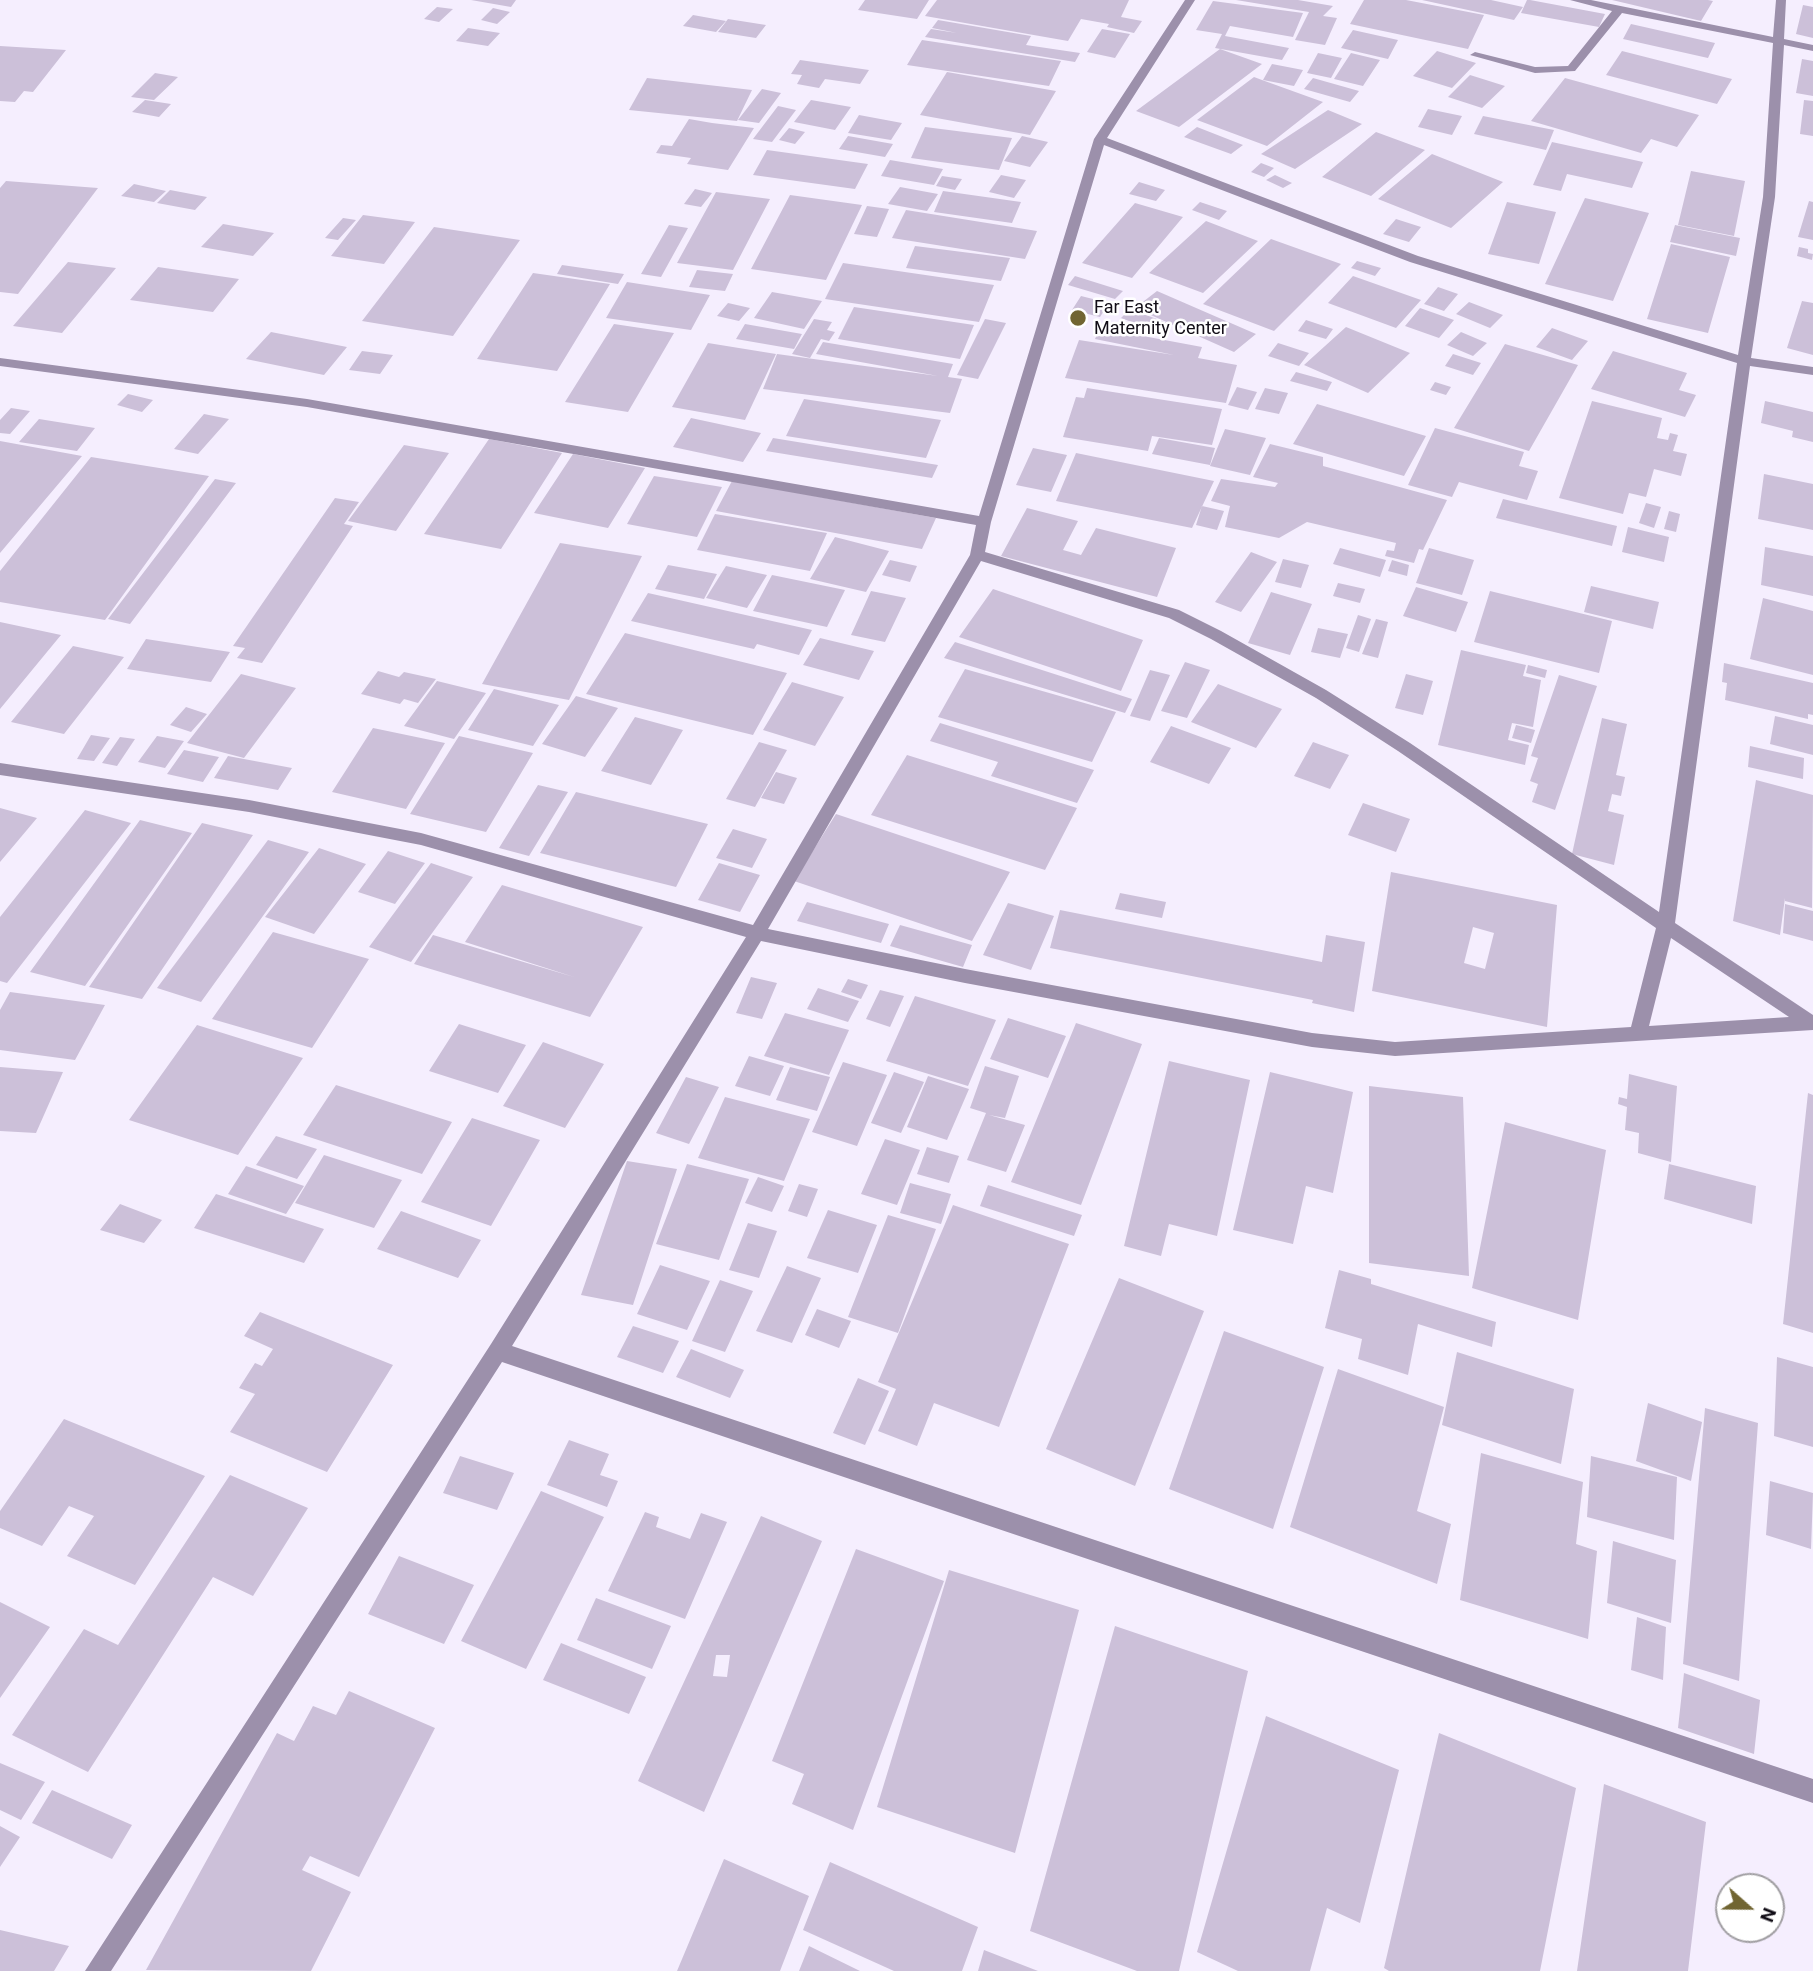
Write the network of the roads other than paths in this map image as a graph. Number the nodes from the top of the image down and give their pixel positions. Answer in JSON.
{"nodes":[{"id":1,"x":1190,"y":0,"type":"edge"},
{"id":2,"x":1575,"y":0,"type":"edge"},
{"id":3,"x":1781,"y":0,"type":"edge"},
{"id":4,"x":1619,"y":9,"type":"junction"},
{"id":5,"x":1779,"y":41,"type":"junction"},
{"id":6,"x":1813,"y":48,"type":"edge"},
{"id":7,"x":1475,"y":55,"type":"dead end"},
{"id":8,"x":1100,"y":139,"type":"junction"},
{"id":9,"x":1744,"y":361,"type":"junction"},
{"id":10,"x":0,"y":362,"type":"edge"},
{"id":11,"x":1813,"y":371,"type":"edge"},
{"id":12,"x":984,"y":522,"type":"junction"},
{"id":13,"x":977,"y":555,"type":"junction"},
{"id":14,"x":0,"y":769,"type":"edge"},
{"id":15,"x":1666,"y":924,"type":"junction"},
{"id":16,"x":757,"y":933,"type":"junction"},
{"id":17,"x":1812,"y":1023,"type":"edge"},
{"id":18,"x":1637,"y":1035,"type":"junction"},
{"id":19,"x":498,"y":1351,"type":"junction"},
{"id":20,"x":1813,"y":1790,"type":"edge"},
{"id":21,"x":97,"y":1971,"type":"edge"}],
"edges":[{"from":1,"to":8,"type":"street"},
{"from":2,"to":4,"type":"street"},
{"from":3,"to":5,"type":"street"},
{"from":4,"to":5,"type":"street"},
{"from":4,"to":7,"type":"street"},
{"from":5,"to":6,"type":"street"},
{"from":5,"to":9,"type":"street"},
{"from":8,"to":9,"type":"street"},
{"from":8,"to":12,"type":"street"},
{"from":9,"to":11,"type":"street"},
{"from":9,"to":15,"type":"street"},
{"from":10,"to":12,"type":"street"},
{"from":12,"to":13,"type":"street"},
{"from":13,"to":15,"type":"street"},
{"from":13,"to":16,"type":"street"},
{"from":14,"to":16,"type":"street"},
{"from":15,"to":17,"type":"street"},
{"from":15,"to":18,"type":"street"},
{"from":16,"to":18,"type":"street"},
{"from":16,"to":19,"type":"street"},
{"from":17,"to":18,"type":"street"},
{"from":19,"to":20,"type":"street"},
{"from":19,"to":21,"type":"street"}]}
